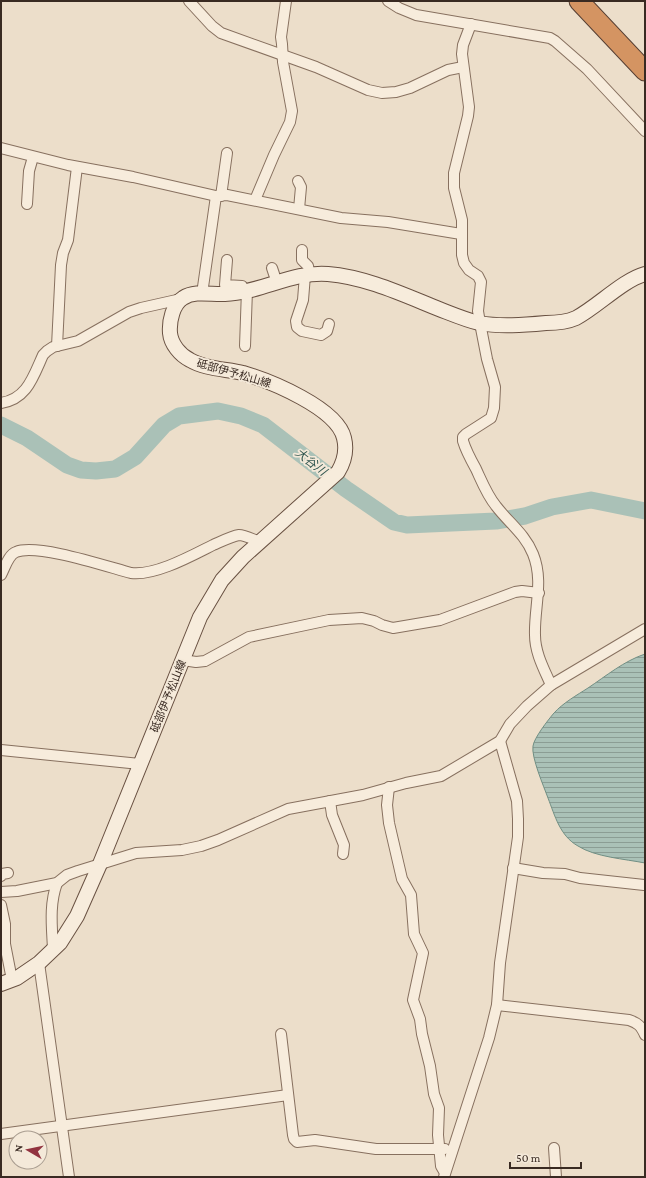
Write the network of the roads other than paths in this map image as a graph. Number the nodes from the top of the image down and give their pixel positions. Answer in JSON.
{"nodes":[{"id":1,"x":190,"y":1,"type":"edge"},
{"id":2,"x":286,"y":1,"type":"edge"},
{"id":3,"x":388,"y":1,"type":"edge"},
{"id":4,"x":579,"y":1,"type":"edge"},
{"id":5,"x":471,"y":24,"type":"junction"},
{"id":6,"x":282,"y":55,"type":"junction"},
{"id":7,"x":463,"y":66,"type":"junction"},
{"id":8,"x":645,"y":71,"type":"edge"},
{"id":9,"x":645,"y":131,"type":"edge"},
{"id":10,"x":1,"y":148,"type":"edge"},
{"id":11,"x":227,"y":153,"type":"dead end"},
{"id":12,"x":33,"y":157,"type":"junction"},
{"id":13,"x":77,"y":167,"type":"junction"},
{"id":14,"x":298,"y":181,"type":"dead end"},
{"id":15,"x":218,"y":196,"type":"junction"},
{"id":16,"x":255,"y":200,"type":"junction"},
{"id":17,"x":27,"y":204,"type":"dead end"},
{"id":18,"x":299,"y":209,"type":"junction"},
{"id":19,"x":461,"y":234,"type":"junction"},
{"id":20,"x":302,"y":250,"type":"dead end"},
{"id":21,"x":228,"y":260,"type":"dead end"},
{"id":22,"x":272,"y":268,"type":"dead end"},
{"id":23,"x":645,"y":274,"type":"edge"},
{"id":24,"x":307,"y":275,"type":"junction"},
{"id":25,"x":277,"y":283,"type":"junction"},
{"id":26,"x":245,"y":291,"type":"junction"},
{"id":27,"x":202,"y":294,"type":"junction"},
{"id":28,"x":180,"y":299,"type":"junction"},
{"id":29,"x":480,"y":323,"type":"junction"},
{"id":30,"x":329,"y":324,"type":"dead end"},
{"id":31,"x":57,"y":346,"type":"junction"},
{"id":32,"x":245,"y":346,"type":"dead end"},
{"id":33,"x":1,"y":403,"type":"edge"},
{"id":34,"x":260,"y":542,"type":"junction"},
{"id":35,"x":1,"y":574,"type":"edge"},
{"id":36,"x":539,"y":594,"type":"junction"},
{"id":37,"x":645,"y":629,"type":"edge"},
{"id":38,"x":183,"y":660,"type":"junction"},
{"id":39,"x":550,"y":684,"type":"junction"},
{"id":40,"x":500,"y":740,"type":"junction"},
{"id":41,"x":1,"y":750,"type":"edge"},
{"id":42,"x":140,"y":764,"type":"junction"},
{"id":43,"x":389,"y":787,"type":"junction"},
{"id":44,"x":330,"y":801,"type":"junction"},
{"id":45,"x":343,"y":854,"type":"dead end"},
{"id":46,"x":100,"y":864,"type":"junction"},
{"id":47,"x":513,"y":868,"type":"junction"},
{"id":48,"x":57,"y":883,"type":"junction"},
{"id":49,"x":644,"y":885,"type":"edge"},
{"id":50,"x":1,"y":892,"type":"edge"},
{"id":51,"x":1,"y":905,"type":"edge"},
{"id":52,"x":54,"y":949,"type":"junction"},
{"id":53,"x":39,"y":963,"type":"junction"},
{"id":54,"x":6,"y":982,"type":"edge"},
{"id":55,"x":497,"y":1005,"type":"junction"},
{"id":56,"x":281,"y":1034,"type":"dead end"},
{"id":57,"x":645,"y":1035,"type":"edge"},
{"id":58,"x":288,"y":1095,"type":"junction"},
{"id":59,"x":62,"y":1126,"type":"junction"},
{"id":60,"x":1,"y":1134,"type":"edge"},
{"id":61,"x":554,"y":1148,"type":"dead end"},
{"id":62,"x":440,"y":1149,"type":"junction"},
{"id":63,"x":453,"y":1149,"type":"junction"},
{"id":64,"x":444,"y":1175,"type":"edge"},
{"id":65,"x":69,"y":1177,"type":"edge"},
{"id":66,"x":556,"y":1177,"type":"edge"}],
"edges":[{"from":1,"to":6,"type":"street"},
{"from":2,"to":6,"type":"street"},
{"from":3,"to":5,"type":"street"},
{"from":4,"to":8,"type":"highway"},
{"from":5,"to":7,"type":"street"},
{"from":5,"to":9,"type":"street"},
{"from":6,"to":7,"type":"street"},
{"from":6,"to":16,"type":"street"},
{"from":7,"to":19,"type":"street"},
{"from":10,"to":12,"type":"street"},
{"from":11,"to":15,"type":"street"},
{"from":12,"to":13,"type":"street"},
{"from":12,"to":17,"type":"street"},
{"from":13,"to":15,"type":"street"},
{"from":13,"to":31,"type":"street"},
{"from":14,"to":18,"type":"street"},
{"from":15,"to":16,"type":"street"},
{"from":15,"to":27,"type":"street"},
{"from":16,"to":18,"type":"street"},
{"from":18,"to":19,"type":"street"},
{"from":19,"to":29,"type":"street"},
{"from":20,"to":24,"type":"street"},
{"from":21,"to":26,"type":"street"},
{"from":22,"to":25,"type":"street"},
{"from":23,"to":29,"type":"main road"},
{"from":24,"to":25,"type":"main road"},
{"from":24,"to":29,"type":"main road"},
{"from":24,"to":30,"type":"street"},
{"from":25,"to":26,"type":"main road"},
{"from":26,"to":27,"type":"main road"},
{"from":26,"to":32,"type":"street"},
{"from":27,"to":28,"type":"main road"},
{"from":28,"to":31,"type":"street"},
{"from":28,"to":34,"type":"main road","name":"砥部伊予松山線"},
{"from":29,"to":36,"type":"street"},
{"from":31,"to":33,"type":"street"},
{"from":34,"to":35,"type":"street"},
{"from":34,"to":38,"type":"main road","name":"砥部伊予松山線"},
{"from":36,"to":38,"type":"street"},
{"from":36,"to":39,"type":"street"},
{"from":37,"to":39,"type":"street"},
{"from":38,"to":42,"type":"main road","name":"砥部伊予松山線"},
{"from":39,"to":40,"type":"street"},
{"from":40,"to":43,"type":"street"},
{"from":40,"to":47,"type":"street"},
{"from":41,"to":42,"type":"street"},
{"from":42,"to":46,"type":"main road","name":"砥部伊予松山線"},
{"from":43,"to":44,"type":"street"},
{"from":43,"to":62,"type":"street"},
{"from":44,"to":45,"type":"street"},
{"from":44,"to":46,"type":"street"},
{"from":46,"to":48,"type":"street"},
{"from":46,"to":52,"type":"main road","name":"砥部伊予松山線"},
{"from":47,"to":49,"type":"street"},
{"from":47,"to":55,"type":"street"},
{"from":48,"to":50,"type":"street"},
{"from":48,"to":52,"type":"street"},
{"from":51,"to":54,"type":"street"},
{"from":52,"to":53,"type":"main road","name":"砥部伊予松山線"},
{"from":53,"to":54,"type":"main road","name":"砥部伊予松山線"},
{"from":53,"to":59,"type":"street"},
{"from":55,"to":57,"type":"street"},
{"from":55,"to":63,"type":"street"},
{"from":56,"to":58,"type":"street"},
{"from":58,"to":59,"type":"street"},
{"from":58,"to":62,"type":"street"},
{"from":59,"to":60,"type":"street"},
{"from":59,"to":65,"type":"street"},
{"from":61,"to":66,"type":"street"},
{"from":62,"to":63,"type":"street"},
{"from":62,"to":64,"type":"street"},
{"from":63,"to":64,"type":"street"}]}
